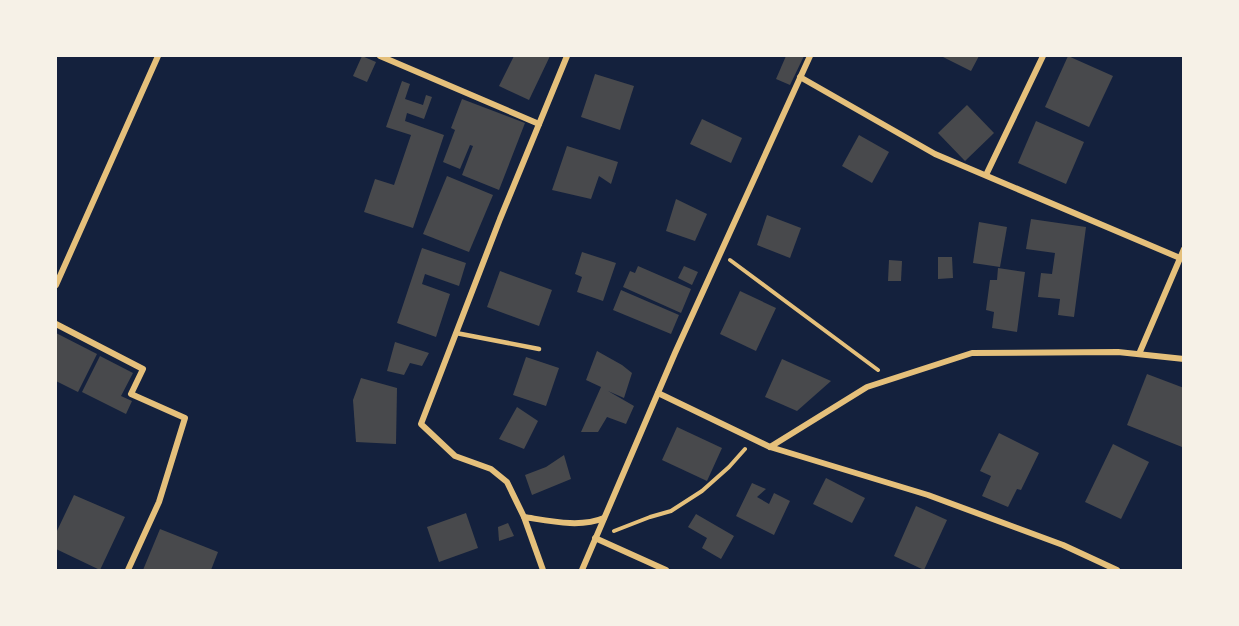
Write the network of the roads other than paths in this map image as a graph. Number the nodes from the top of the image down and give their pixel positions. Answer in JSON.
{"nodes":[{"id":1,"x":158,"y":56,"type":"edge"},
{"id":2,"x":380,"y":56,"type":"edge"},
{"id":3,"x":567,"y":56,"type":"edge"},
{"id":4,"x":810,"y":56,"type":"edge"},
{"id":5,"x":1043,"y":56,"type":"edge"},
{"id":6,"x":800,"y":77,"type":"junction"},
{"id":7,"x":539,"y":124,"type":"junction"},
{"id":8,"x":986,"y":175,"type":"junction"},
{"id":9,"x":1184,"y":249,"type":"edge"},
{"id":10,"x":1180,"y":258,"type":"junction"},
{"id":11,"x":56,"y":285,"type":"edge"},
{"id":12,"x":56,"y":324,"type":"edge"},
{"id":13,"x":456,"y":333,"type":"junction"},
{"id":14,"x":539,"y":349,"type":"dead end"},
{"id":15,"x":1139,"y":354,"type":"junction"},
{"id":16,"x":1184,"y":359,"type":"edge"},
{"id":17,"x":658,"y":393,"type":"junction"},
{"id":18,"x":770,"y":447,"type":"junction"},
{"id":19,"x":524,"y":517,"type":"junction"},
{"id":20,"x":604,"y":518,"type":"junction"},
{"id":21,"x":595,"y":538,"type":"junction"},
{"id":22,"x":583,"y":568,"type":"edge"},
{"id":23,"x":128,"y":570,"type":"edge"},
{"id":24,"x":543,"y":570,"type":"edge"},
{"id":25,"x":575,"y":570,"type":"edge"},
{"id":26,"x":666,"y":570,"type":"edge"},
{"id":27,"x":1117,"y":570,"type":"edge"}],
"edges":[{"from":1,"to":11,"type":"street"},
{"from":2,"to":7,"type":"street"},
{"from":3,"to":7,"type":"street"},
{"from":4,"to":6,"type":"street"},
{"from":5,"to":8,"type":"street"},
{"from":6,"to":8,"type":"street"},
{"from":6,"to":17,"type":"street"},
{"from":7,"to":13,"type":"street"},
{"from":8,"to":10,"type":"street"},
{"from":9,"to":10,"type":"street"},
{"from":10,"to":15,"type":"street"},
{"from":12,"to":23,"type":"street"},
{"from":13,"to":14,"type":"lane"},
{"from":13,"to":19,"type":"street"},
{"from":15,"to":16,"type":"street"},
{"from":15,"to":18,"type":"street"},
{"from":17,"to":18,"type":"street"},
{"from":17,"to":20,"type":"street"},
{"from":18,"to":27,"type":"street"},
{"from":19,"to":20,"type":"street"},
{"from":19,"to":24,"type":"street"},
{"from":20,"to":21,"type":"street"},
{"from":21,"to":22,"type":"street"},
{"from":21,"to":26,"type":"street"},
{"from":22,"to":25,"type":"street"}]}
